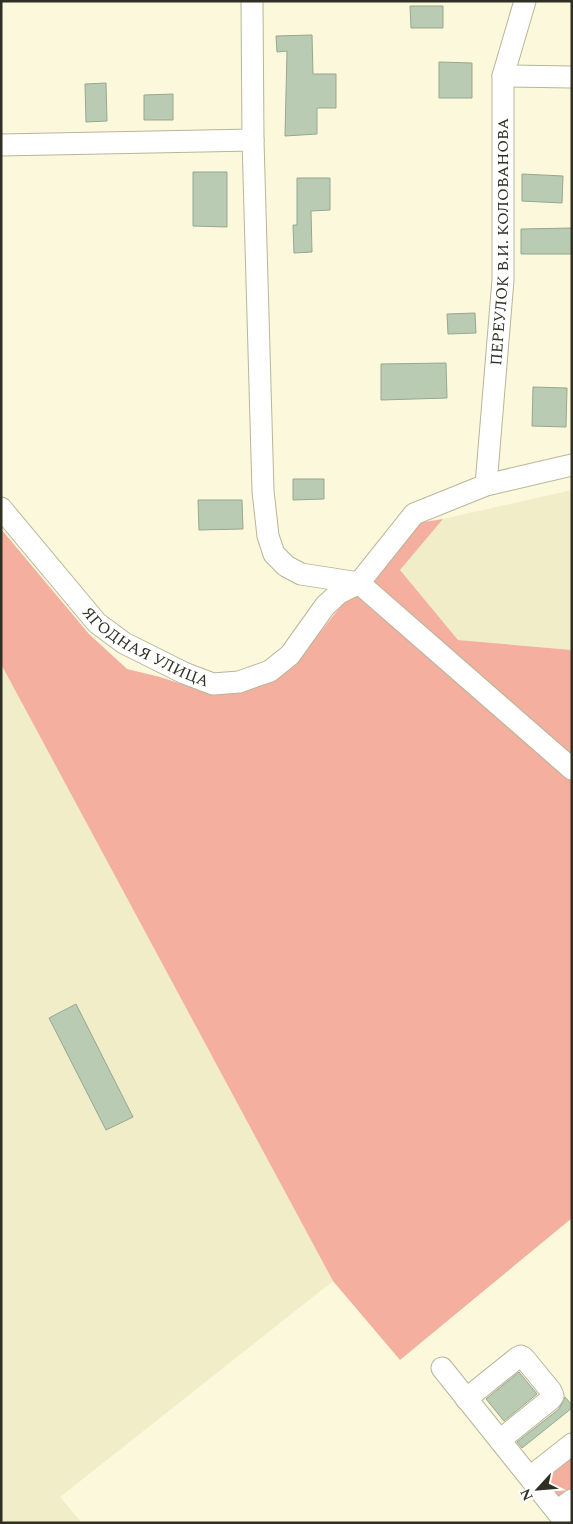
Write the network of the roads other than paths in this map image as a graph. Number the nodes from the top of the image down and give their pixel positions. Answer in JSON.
{"nodes":[{"id":1,"x":252,"y":1,"type":"edge"},
{"id":2,"x":525,"y":1,"type":"edge"},
{"id":3,"x":503,"y":76,"type":"junction"},
{"id":4,"x":572,"y":77,"type":"edge"},
{"id":5,"x":253,"y":140,"type":"junction"},
{"id":6,"x":1,"y":145,"type":"edge"},
{"id":7,"x":572,"y":466,"type":"edge"},
{"id":8,"x":486,"y":485,"type":"junction"},
{"id":9,"x":1,"y":508,"type":"edge"},
{"id":10,"x":359,"y":582,"type":"junction"},
{"id":11,"x":572,"y":769,"type":"edge"},
{"id":12,"x":442,"y":1368,"type":"dead end"},
{"id":13,"x":466,"y":1399,"type":"junction"},
{"id":14,"x":500,"y":1440,"type":"junction"},
{"id":15,"x":572,"y":1444,"type":"edge"},
{"id":16,"x":530,"y":1478,"type":"junction"},
{"id":17,"x":565,"y":1511,"type":"edge"}],
"edges":[{"from":1,"to":5,"type":"street"},
{"from":2,"to":3,"type":"street","name":"ПЕРЕУЛОК В.И. КОЛОВАНОВА"},
{"from":3,"to":4,"type":"street"},
{"from":3,"to":8,"type":"street","name":"ПЕРЕУЛОК В.И. КОЛОВАНОВА"},
{"from":5,"to":6,"type":"street"},
{"from":5,"to":10,"type":"street"},
{"from":7,"to":8,"type":"street"},
{"from":8,"to":10,"type":"street"},
{"from":9,"to":10,"type":"street","name":"ЯГОДНАЯ УЛИЦА"},
{"from":10,"to":11,"type":"street"},
{"from":12,"to":13,"type":"street"},
{"from":13,"to":14,"type":"street"},
{"from":13,"to":14,"type":"street"},
{"from":14,"to":16,"type":"street"},
{"from":15,"to":16,"type":"street"},
{"from":16,"to":17,"type":"street"}]}
